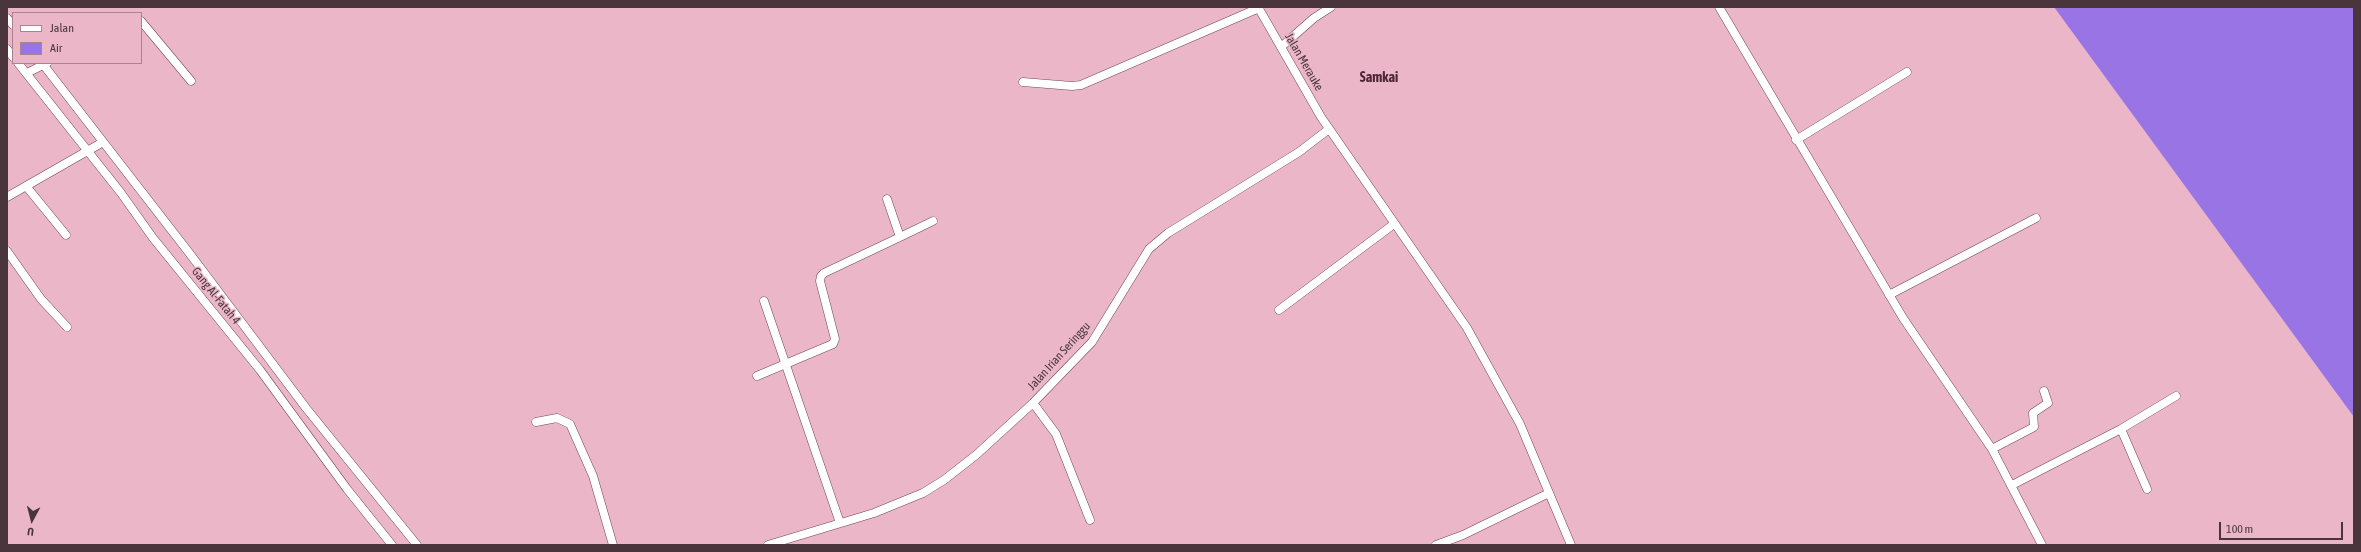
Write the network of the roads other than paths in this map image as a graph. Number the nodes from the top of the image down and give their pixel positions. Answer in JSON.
{"nodes":[{"id":1,"x":1331,"y":7,"type":"edge"},
{"id":2,"x":1719,"y":7,"type":"edge"},
{"id":3,"x":1259,"y":8,"type":"edge"},
{"id":4,"x":142,"y":22,"type":"edge"},
{"id":5,"x":1281,"y":47,"type":"junction"},
{"id":6,"x":23,"y":64,"type":"edge"},
{"id":7,"x":38,"y":67,"type":"edge"},
{"id":8,"x":1907,"y":72,"type":"dead end"},
{"id":9,"x":190,"y":81,"type":"dead end"},
{"id":10,"x":1023,"y":82,"type":"dead end"},
{"id":11,"x":1329,"y":129,"type":"junction"},
{"id":12,"x":1796,"y":140,"type":"junction"},
{"id":13,"x":100,"y":143,"type":"junction"},
{"id":14,"x":89,"y":151,"type":"junction"},
{"id":15,"x":26,"y":186,"type":"junction"},
{"id":16,"x":7,"y":197,"type":"edge"},
{"id":17,"x":886,"y":199,"type":"dead end"},
{"id":18,"x":2036,"y":218,"type":"dead end"},
{"id":19,"x":933,"y":221,"type":"dead end"},
{"id":20,"x":1394,"y":224,"type":"junction"},
{"id":21,"x":66,"y":236,"type":"dead end"},
{"id":22,"x":900,"y":237,"type":"junction"},
{"id":23,"x":7,"y":251,"type":"edge"},
{"id":24,"x":1889,"y":295,"type":"junction"},
{"id":25,"x":764,"y":302,"type":"dead end"},
{"id":26,"x":1279,"y":310,"type":"dead end"},
{"id":27,"x":67,"y":327,"type":"dead end"},
{"id":28,"x":784,"y":364,"type":"junction"},
{"id":29,"x":757,"y":376,"type":"dead end"},
{"id":30,"x":2044,"y":392,"type":"dead end"},
{"id":31,"x":2176,"y":396,"type":"dead end"},
{"id":32,"x":1033,"y":403,"type":"junction"},
{"id":33,"x":536,"y":422,"type":"dead end"},
{"id":34,"x":2121,"y":429,"type":"junction"},
{"id":35,"x":1992,"y":449,"type":"junction"},
{"id":36,"x":2012,"y":486,"type":"junction"},
{"id":37,"x":2147,"y":489,"type":"dead end"},
{"id":38,"x":1548,"y":493,"type":"junction"},
{"id":39,"x":1090,"y":520,"type":"dead end"},
{"id":40,"x":840,"y":523,"type":"junction"},
{"id":41,"x":774,"y":544,"type":"edge"},
{"id":42,"x":392,"y":545,"type":"edge"},
{"id":43,"x":417,"y":545,"type":"edge"},
{"id":44,"x":613,"y":545,"type":"edge"},
{"id":45,"x":1436,"y":545,"type":"edge"},
{"id":46,"x":1571,"y":545,"type":"edge"},
{"id":47,"x":2042,"y":545,"type":"edge"}],
"edges":[{"from":1,"to":5,"type":"street"},
{"from":2,"to":12,"type":"street"},
{"from":3,"to":5,"type":"street","name":"Jalan Merauke"},
{"from":3,"to":10,"type":"street"},
{"from":4,"to":9,"type":"street"},
{"from":5,"to":11,"type":"street","name":"Jalan Merauke"},
{"from":6,"to":7,"type":"street","name":"Gang Al-Fatah 4"},
{"from":7,"to":13,"type":"street"},
{"from":7,"to":14,"type":"street","name":"Gang Al-Fatah 4"},
{"from":8,"to":12,"type":"street"},
{"from":11,"to":20,"type":"street","name":"Jalan Merauke"},
{"from":11,"to":32,"type":"street","name":"Jalan Irian Seringgu"},
{"from":12,"to":24,"type":"street"},
{"from":13,"to":14,"type":"street"},
{"from":13,"to":43,"type":"street"},
{"from":14,"to":15,"type":"street"},
{"from":14,"to":42,"type":"street","name":"Gang Al-Fatah 4"},
{"from":15,"to":16,"type":"street"},
{"from":15,"to":21,"type":"street"},
{"from":17,"to":22,"type":"street"},
{"from":18,"to":24,"type":"street"},
{"from":19,"to":22,"type":"street"},
{"from":20,"to":26,"type":"street"},
{"from":20,"to":38,"type":"street","name":"Jalan Merauke"},
{"from":22,"to":28,"type":"street"},
{"from":23,"to":27,"type":"street"},
{"from":24,"to":35,"type":"street"},
{"from":25,"to":28,"type":"street"},
{"from":28,"to":29,"type":"street"},
{"from":28,"to":40,"type":"street"},
{"from":30,"to":35,"type":"street"},
{"from":31,"to":34,"type":"street"},
{"from":32,"to":39,"type":"street"},
{"from":32,"to":40,"type":"street","name":"Jalan Irian Seringgu"},
{"from":33,"to":44,"type":"street"},
{"from":34,"to":36,"type":"street"},
{"from":34,"to":37,"type":"street"},
{"from":35,"to":36,"type":"street"},
{"from":36,"to":47,"type":"street"},
{"from":38,"to":45,"type":"street"},
{"from":38,"to":46,"type":"street","name":"Jalan Merauke"},
{"from":40,"to":41,"type":"street","name":"Jalan Irian Seringgu"}]}
